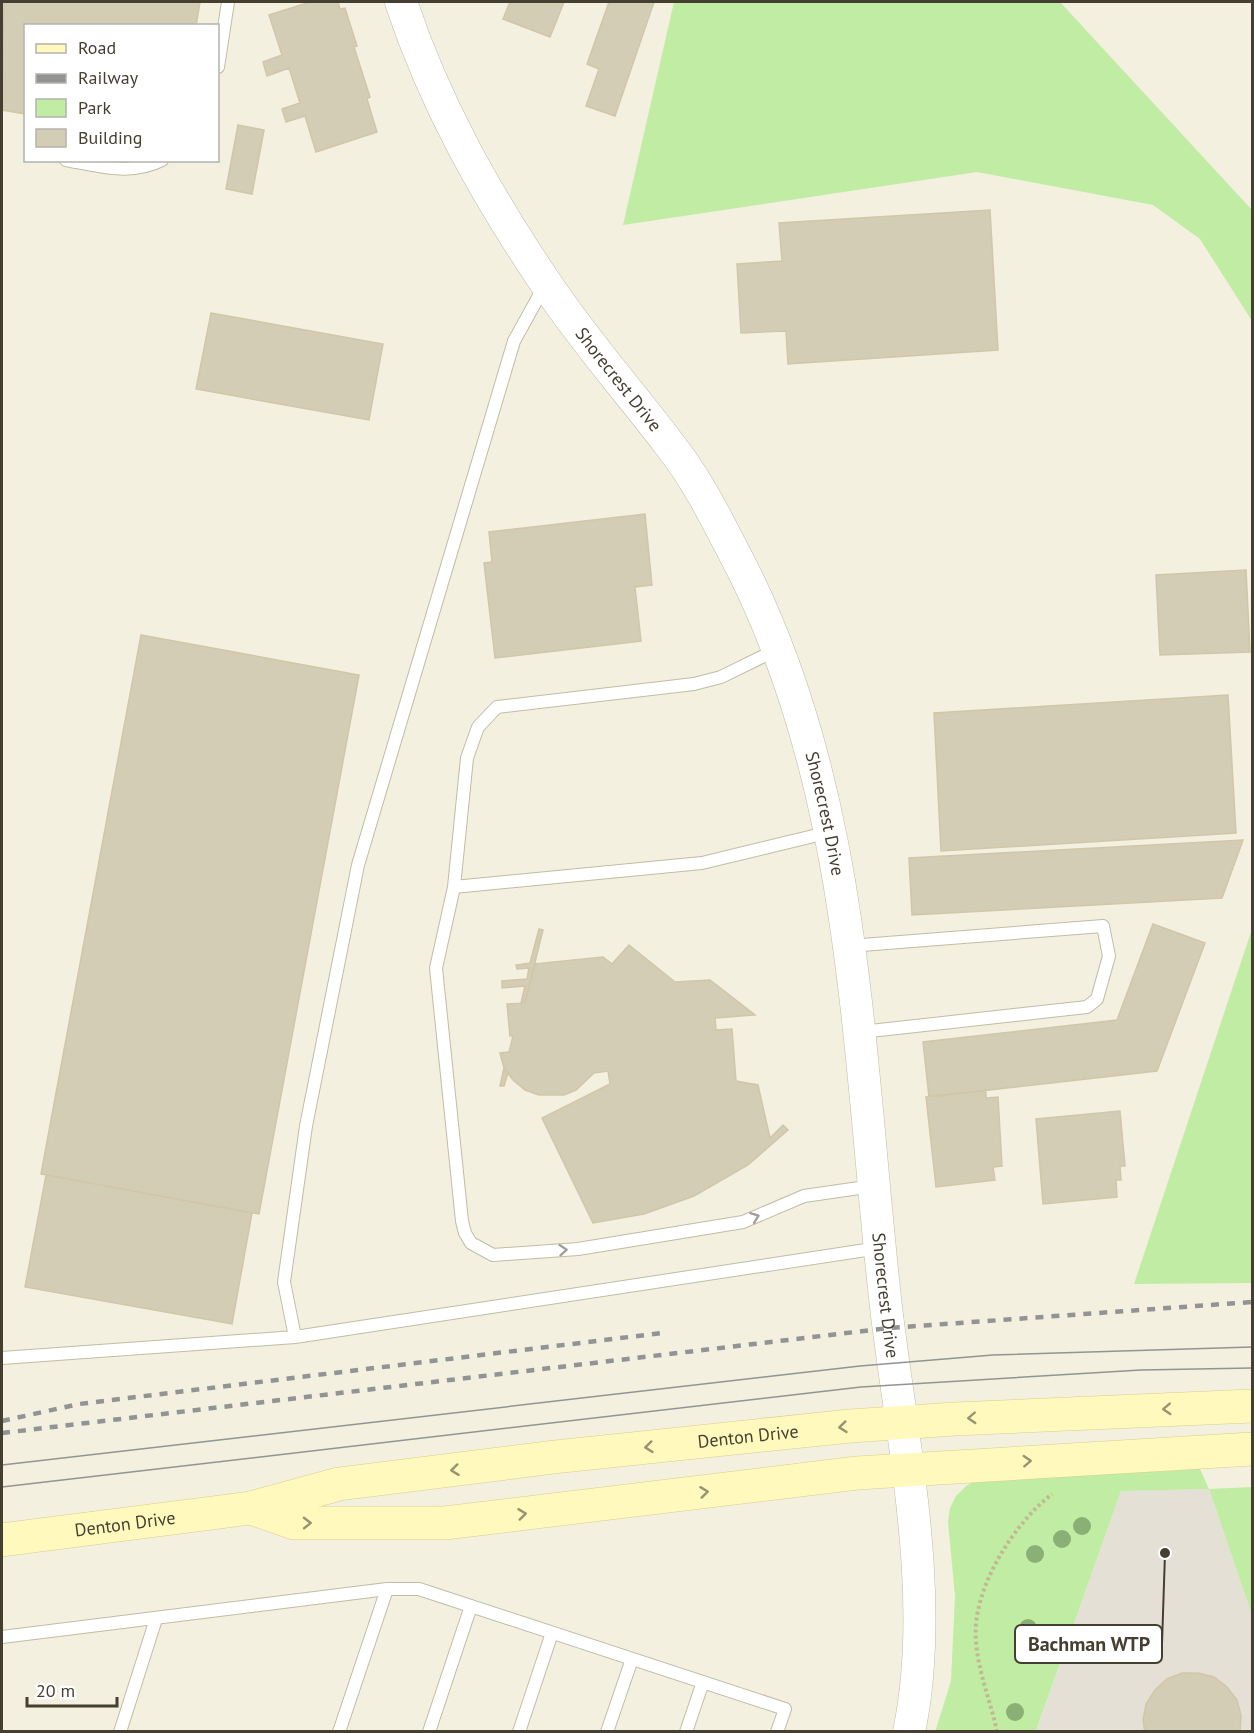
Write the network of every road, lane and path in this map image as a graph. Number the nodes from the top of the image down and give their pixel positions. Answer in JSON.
{"nodes":[{"id":1,"x":228,"y":2,"type":"edge"},
{"id":2,"x":401,"y":2,"type":"edge"},
{"id":3,"x":219,"y":60,"type":"edge"},
{"id":4,"x":77,"y":162,"type":"edge"},
{"id":5,"x":158,"y":162,"type":"edge"},
{"id":6,"x":546,"y":284,"type":"junction"},
{"id":7,"x":780,"y":648,"type":"junction"},
{"id":8,"x":831,"y":831,"type":"junction"},
{"id":9,"x":454,"y":886,"type":"junction"},
{"id":10,"x":848,"y":946,"type":"junction"},
{"id":11,"x":859,"y":1032,"type":"junction"},
{"id":12,"x":873,"y":1186,"type":"junction"},
{"id":13,"x":879,"y":1248,"type":"junction"},
{"id":14,"x":295,"y":1337,"type":"junction"},
{"id":15,"x":2,"y":1358,"type":"edge"},
{"id":16,"x":1239,"y":1406,"type":"edge"},
{"id":17,"x":901,"y":1423,"type":"junction"},
{"id":18,"x":1240,"y":1450,"type":"edge"},
{"id":19,"x":906,"y":1469,"type":"junction"},
{"id":20,"x":1060,"y":1487,"type":"dead end"},
{"id":21,"x":251,"y":1508,"type":"junction"},
{"id":22,"x":2,"y":1540,"type":"edge"},
{"id":23,"x":387,"y":1589,"type":"junction"},
{"id":24,"x":471,"y":1606,"type":"junction"},
{"id":25,"x":156,"y":1619,"type":"junction"},
{"id":26,"x":552,"y":1633,"type":"junction"},
{"id":27,"x":2,"y":1637,"type":"edge"},
{"id":28,"x":632,"y":1659,"type":"junction"},
{"id":29,"x":703,"y":1682,"type":"junction"},
{"id":30,"x":120,"y":1731,"type":"edge"},
{"id":31,"x":339,"y":1731,"type":"edge"},
{"id":32,"x":429,"y":1731,"type":"edge"},
{"id":33,"x":519,"y":1731,"type":"edge"},
{"id":34,"x":607,"y":1731,"type":"edge"},
{"id":35,"x":686,"y":1731,"type":"edge"},
{"id":36,"x":777,"y":1731,"type":"edge"},
{"id":37,"x":909,"y":1731,"type":"edge"},
{"id":38,"x":997,"y":1731,"type":"edge"}],
"edges":[{"from":1,"to":3,"type":"lane"},
{"from":2,"to":6,"type":"street","name":"Shorecrest Drive"},
{"from":4,"to":5,"type":"lane"},
{"from":6,"to":7,"type":"street","name":"Shorecrest Drive"},
{"from":6,"to":14,"type":"lane"},
{"from":7,"to":8,"type":"street","name":"Shorecrest Drive"},
{"from":7,"to":9,"type":"lane"},
{"from":8,"to":9,"type":"lane"},
{"from":8,"to":10,"type":"street","name":"Shorecrest Drive"},
{"from":9,"to":12,"type":"lane","one_way":true},
{"from":10,"to":11,"type":"street","name":"Shorecrest Drive"},
{"from":10,"to":11,"type":"lane"},
{"from":11,"to":12,"type":"street","name":"Shorecrest Drive"},
{"from":12,"to":13,"type":"street","name":"Shorecrest Drive"},
{"from":13,"to":14,"type":"lane"},
{"from":13,"to":17,"type":"street","name":"Shorecrest Drive"},
{"from":14,"to":15,"type":"lane"},
{"from":16,"to":17,"type":"main road","name":"Denton Drive","one_way":true},
{"from":17,"to":19,"type":"street","name":"Shorecrest Drive"},
{"from":17,"to":21,"type":"main road","name":"Denton Drive","one_way":true},
{"from":19,"to":18,"type":"main road","name":"Denton Drive","one_way":true},
{"from":21,"to":19,"type":"main road","name":"Denton Drive","one_way":true},
{"from":19,"to":37,"type":"street","name":"Shorecrest Drive"},
{"from":20,"to":38,"type":"path"},
{"from":21,"to":22,"type":"main road","name":"Denton Drive"},
{"from":23,"to":24,"type":"lane"},
{"from":23,"to":25,"type":"lane"},
{"from":23,"to":31,"type":"lane"},
{"from":24,"to":26,"type":"lane"},
{"from":24,"to":32,"type":"lane"},
{"from":25,"to":27,"type":"lane"},
{"from":25,"to":30,"type":"lane"},
{"from":26,"to":28,"type":"lane"},
{"from":26,"to":33,"type":"lane"},
{"from":28,"to":29,"type":"lane"},
{"from":28,"to":34,"type":"lane"},
{"from":29,"to":35,"type":"lane"},
{"from":29,"to":36,"type":"lane"}]}
